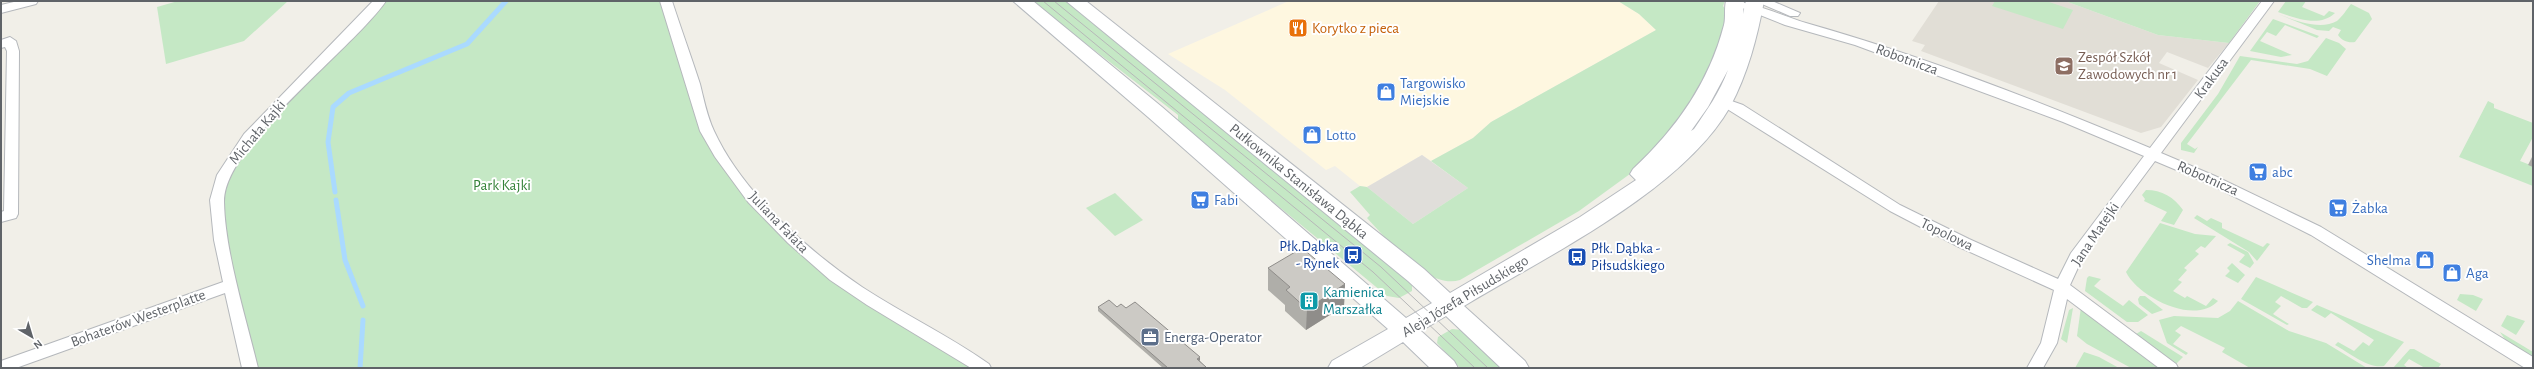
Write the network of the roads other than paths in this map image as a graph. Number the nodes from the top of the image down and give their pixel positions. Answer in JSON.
{"nodes":[{"id":1,"x":32,"y":1,"type":"edge"},
{"id":2,"x":380,"y":1,"type":"edge"},
{"id":3,"x":666,"y":1,"type":"edge"},
{"id":4,"x":1022,"y":1,"type":"edge"},
{"id":5,"x":1075,"y":1,"type":"edge"},
{"id":6,"x":1733,"y":1,"type":"edge"},
{"id":7,"x":2268,"y":1,"type":"edge"},
{"id":8,"x":1757,"y":4,"type":"edge"},
{"id":9,"x":1,"y":9,"type":"edge"},
{"id":10,"x":1,"y":44,"type":"edge"},
{"id":11,"x":1723,"y":102,"type":"junction"},
{"id":12,"x":2155,"y":154,"type":"junction"},
{"id":13,"x":1,"y":217,"type":"edge"},
{"id":14,"x":1588,"y":222,"type":"junction"},
{"id":15,"x":230,"y":285,"type":"junction"},
{"id":16,"x":2062,"y":287,"type":"junction"},
{"id":17,"x":1449,"y":304,"type":"junction"},
{"id":18,"x":1406,"y":330,"type":"junction"},
{"id":19,"x":2533,"y":364,"type":"edge"},
{"id":20,"x":1,"y":367,"type":"edge"},
{"id":21,"x":250,"y":368,"type":"edge"},
{"id":22,"x":983,"y":368,"type":"edge"},
{"id":23,"x":1340,"y":368,"type":"edge"},
{"id":24,"x":1446,"y":368,"type":"edge"},
{"id":25,"x":1518,"y":368,"type":"edge"},
{"id":26,"x":2034,"y":368,"type":"edge"},
{"id":27,"x":2170,"y":368,"type":"edge"}],
"edges":[{"from":1,"to":9,"type":"street"},
{"from":2,"to":15,"type":"street","name":"Michała Kajki"},
{"from":3,"to":22,"type":"street","name":"Juliana Fałata"},
{"from":4,"to":18,"type":"street"},
{"from":5,"to":17,"type":"street","name":"Pułkownika Stanisława Dąbka"},
{"from":6,"to":8,"type":"street","name":"Robotnicza"},
{"from":6,"to":14,"type":"street","name":"Aleja Józefa Piłsudskiego"},
{"from":7,"to":12,"type":"street","name":"Krakusa"},
{"from":8,"to":11,"type":"street","name":"Aleja Józefa Piłsudskiego"},
{"from":8,"to":12,"type":"street","name":"Robotnicza"},
{"from":10,"to":13,"type":"street"},
{"from":11,"to":14,"type":"street","name":"Aleja Józefa Piłsudskiego"},
{"from":11,"to":16,"type":"street","name":"Topolowa"},
{"from":12,"to":16,"type":"street","name":"Jana Matejki"},
{"from":12,"to":19,"type":"street","name":"Robotnicza"},
{"from":14,"to":17,"type":"street","name":"Aleja Józefa Piłsudskiego"},
{"from":15,"to":20,"type":"street","name":"Bohaterów Westerplatte"},
{"from":15,"to":21,"type":"street","name":"Michała Kajki"},
{"from":16,"to":26,"type":"street","name":"Jana Matejki"},
{"from":16,"to":27,"type":"street","name":"Topolowa"},
{"from":17,"to":18,"type":"street","name":"Aleja Józefa Piłsudskiego"},
{"from":17,"to":25,"type":"street","name":"Pułkownika Stanisława Dąbka"},
{"from":18,"to":23,"type":"street","name":"Aleja Józefa Piłsudskiego"},
{"from":18,"to":24,"type":"street"}]}
